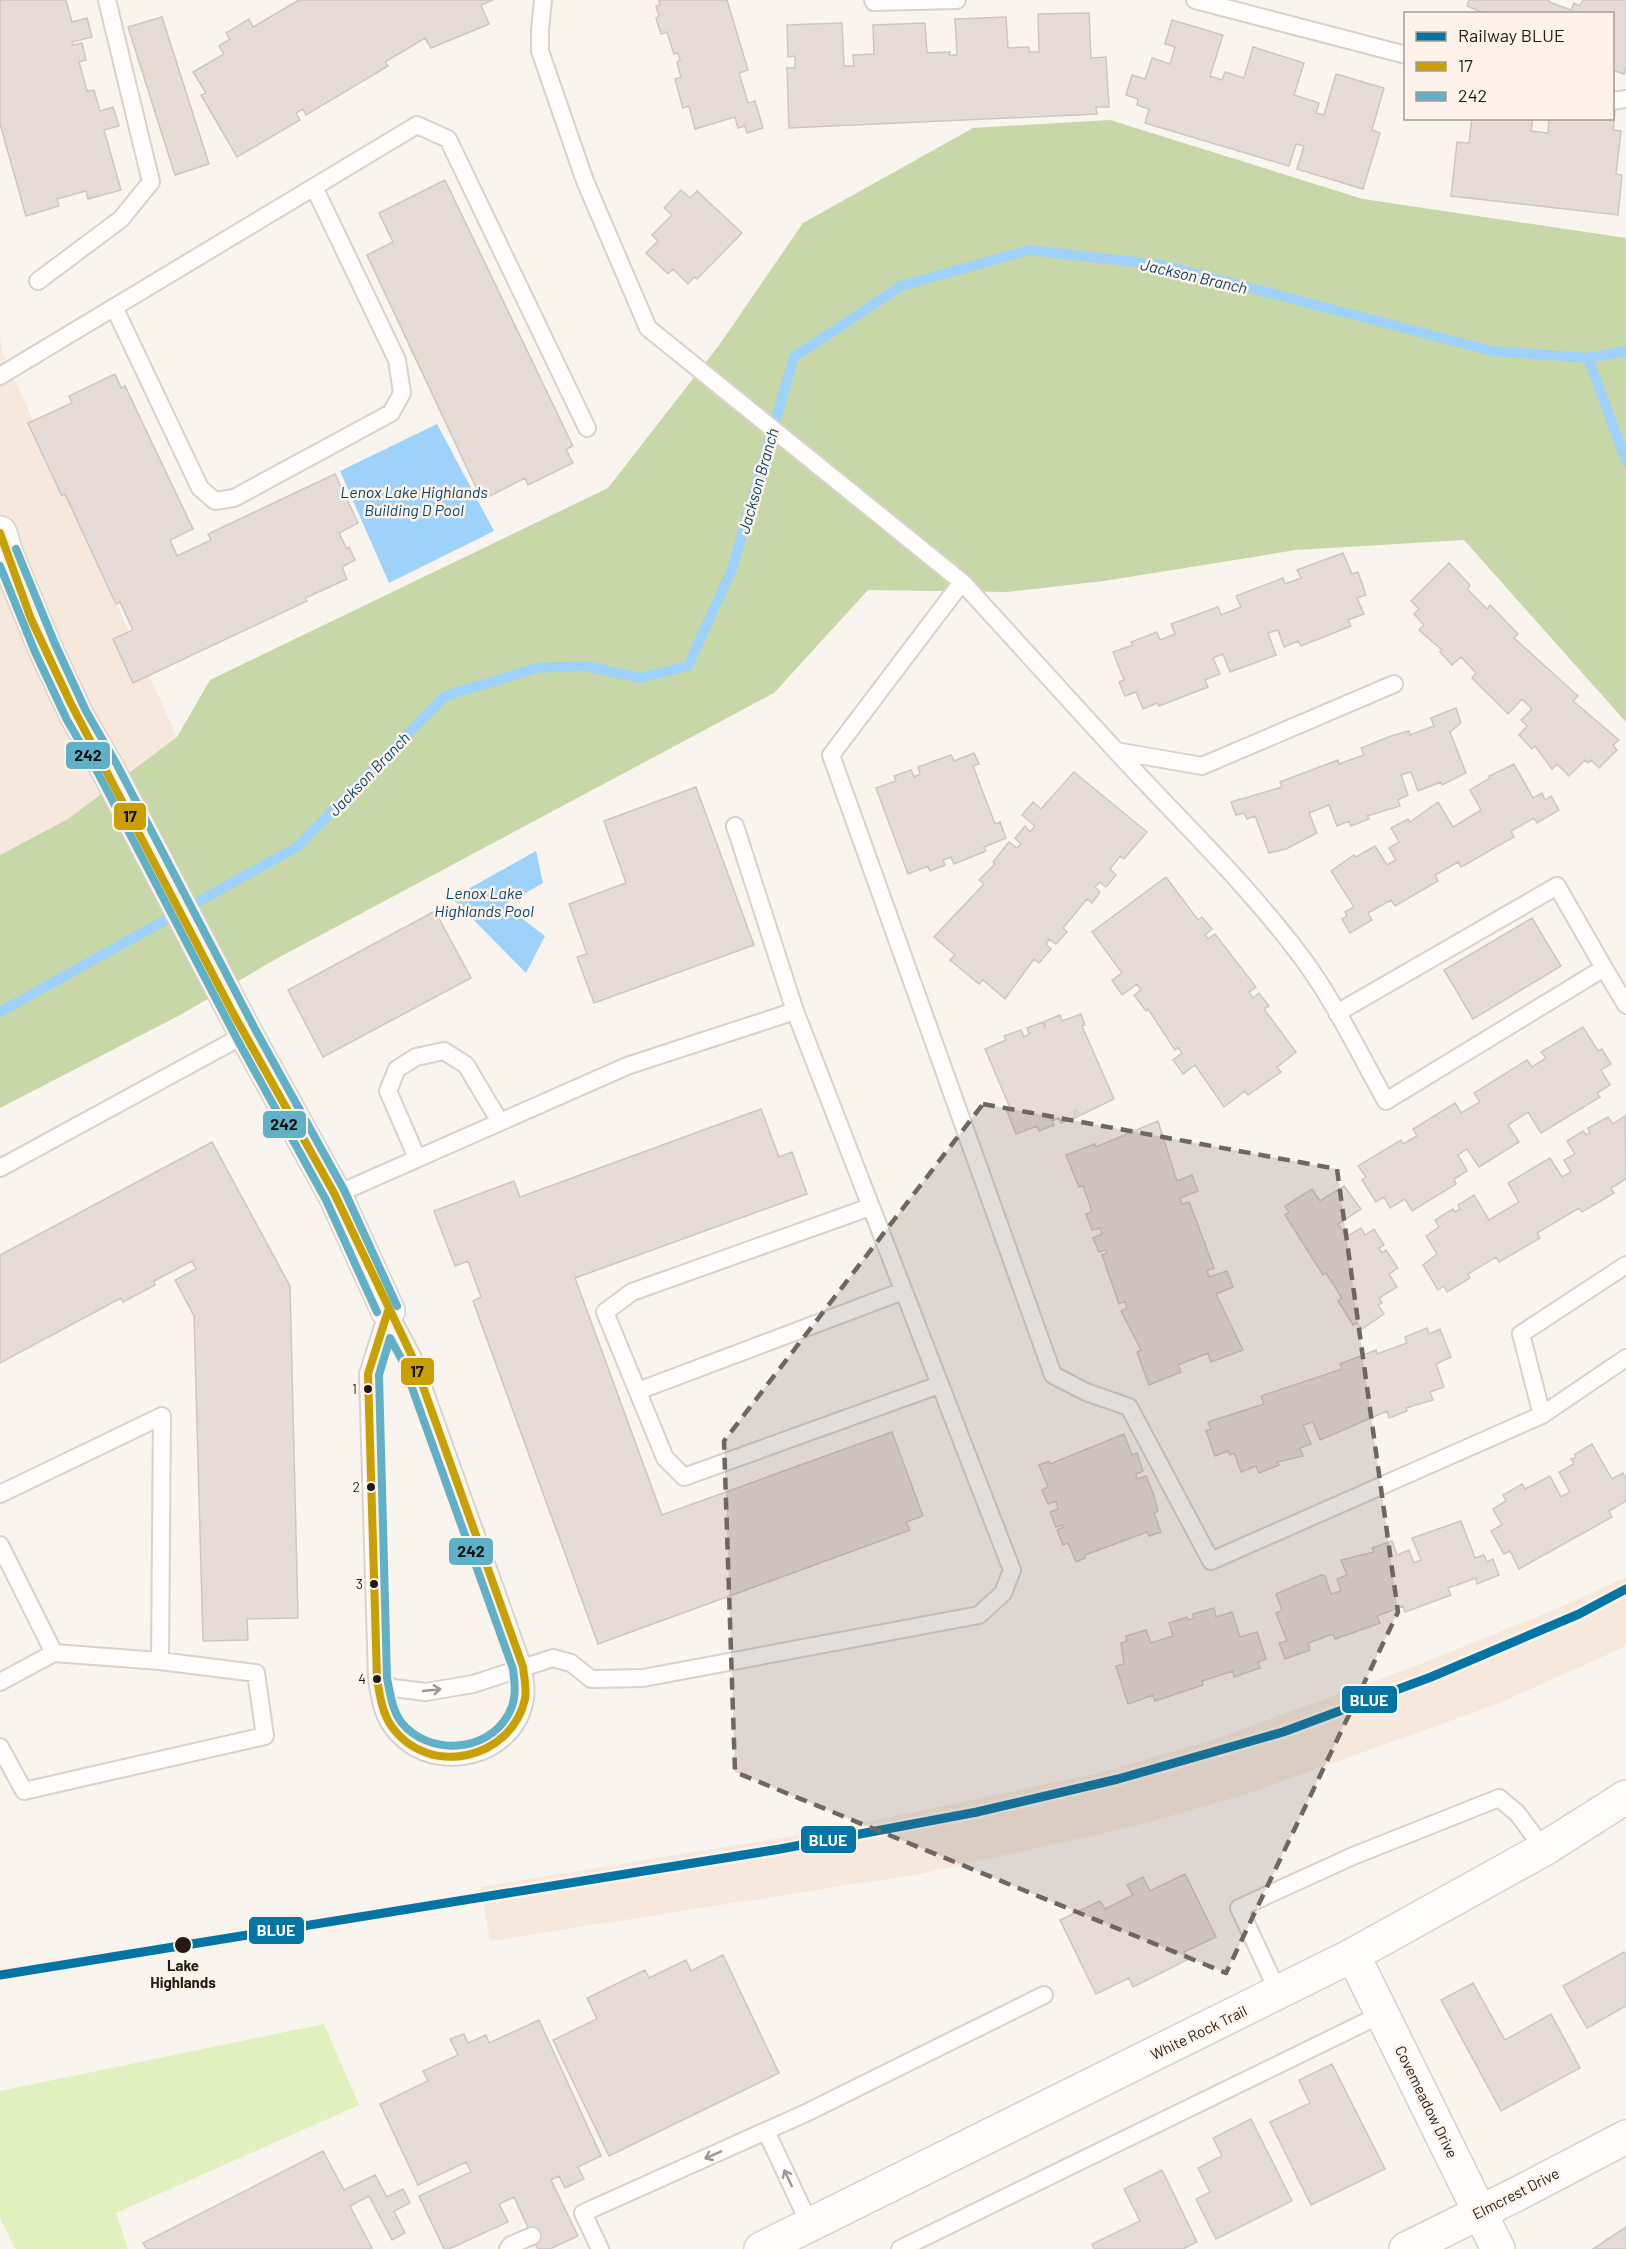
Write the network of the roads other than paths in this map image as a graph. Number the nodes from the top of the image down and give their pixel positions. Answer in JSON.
{"nodes":[{"id":1,"x":107,"y":0,"type":"edge"},
{"id":2,"x":543,"y":0,"type":"edge"},
{"id":3,"x":873,"y":0,"type":"edge"},
{"id":4,"x":957,"y":0,"type":"edge"},
{"id":5,"x":1195,"y":0,"type":"edge"},
{"id":6,"x":1404,"y":54,"type":"edge"},
{"id":7,"x":314,"y":187,"type":"junction"},
{"id":8,"x":38,"y":280,"type":"dead end"},
{"id":9,"x":114,"y":307,"type":"junction"},
{"id":10,"x":0,"y":376,"type":"edge"},
{"id":11,"x":587,"y":428,"type":"dead end"},
{"id":12,"x":2,"y":547,"type":"edge"},
{"id":13,"x":962,"y":582,"type":"junction"},
{"id":14,"x":1394,"y":684,"type":"dead end"},
{"id":15,"x":1116,"y":751,"type":"junction"},
{"id":16,"x":735,"y":826,"type":"dead end"},
{"id":17,"x":1604,"y":968,"type":"junction"},
{"id":18,"x":1626,"y":1005,"type":"edge"},
{"id":19,"x":795,"y":1011,"type":"junction"},
{"id":20,"x":1337,"y":1013,"type":"junction"},
{"id":21,"x":246,"y":1035,"type":"junction"},
{"id":22,"x":500,"y":1122,"type":"junction"},
{"id":23,"x":417,"y":1158,"type":"junction"},
{"id":24,"x":0,"y":1168,"type":"edge"},
{"id":25,"x":335,"y":1195,"type":"junction"},
{"id":26,"x":870,"y":1207,"type":"junction"},
{"id":27,"x":1626,"y":1265,"type":"edge"},
{"id":28,"x":903,"y":1291,"type":"junction"},
{"id":29,"x":388,"y":1311,"type":"junction"},
{"id":30,"x":1626,"y":1358,"type":"edge"},
{"id":31,"x":939,"y":1385,"type":"junction"},
{"id":32,"x":638,"y":1390,"type":"junction"},
{"id":33,"x":1542,"y":1415,"type":"junction"},
{"id":34,"x":0,"y":1494,"type":"edge"},
{"id":35,"x":0,"y":1545,"type":"edge"},
{"id":36,"x":54,"y":1653,"type":"junction"},
{"id":37,"x":160,"y":1661,"type":"junction"},
{"id":38,"x":524,"y":1666,"type":"junction"},
{"id":39,"x":377,"y":1679,"type":"junction"},
{"id":40,"x":0,"y":1682,"type":"edge"},
{"id":41,"x":0,"y":1748,"type":"edge"},
{"id":42,"x":1626,"y":1797,"type":"edge"},
{"id":43,"x":1544,"y":1849,"type":"junction"},
{"id":44,"x":1353,"y":1955,"type":"junction"},
{"id":45,"x":1279,"y":1994,"type":"junction"},
{"id":46,"x":1044,"y":1995,"type":"dead end"},
{"id":47,"x":1382,"y":2014,"type":"junction"},
{"id":48,"x":766,"y":2131,"type":"junction"},
{"id":49,"x":1626,"y":2137,"type":"edge"},
{"id":50,"x":1480,"y":2213,"type":"junction"},
{"id":51,"x":810,"y":2225,"type":"junction"},
{"id":52,"x":532,"y":2236,"type":"dead end"},
{"id":53,"x":508,"y":2249,"type":"edge"},
{"id":54,"x":600,"y":2249,"type":"edge"},
{"id":55,"x":761,"y":2249,"type":"edge"},
{"id":56,"x":900,"y":2249,"type":"edge"},
{"id":57,"x":1406,"y":2249,"type":"edge"},
{"id":58,"x":1498,"y":2249,"type":"edge"}],
"edges":[{"from":1,"to":8,"type":"lane"},
{"from":2,"to":13,"type":"lane"},
{"from":3,"to":4,"type":"lane"},
{"from":5,"to":6,"type":"lane"},
{"from":7,"to":9,"type":"lane"},
{"from":7,"to":9,"type":"lane"},
{"from":7,"to":11,"type":"lane"},
{"from":9,"to":10,"type":"lane"},
{"from":12,"to":21,"type":"street"},
{"from":13,"to":15,"type":"lane"},
{"from":13,"to":33,"type":"lane"},
{"from":14,"to":15,"type":"lane"},
{"from":15,"to":20,"type":"lane"},
{"from":16,"to":19,"type":"lane"},
{"from":17,"to":18,"type":"lane"},
{"from":17,"to":20,"type":"lane"},
{"from":17,"to":20,"type":"lane"},
{"from":19,"to":22,"type":"lane"},
{"from":19,"to":26,"type":"lane"},
{"from":21,"to":24,"type":"lane"},
{"from":21,"to":25,"type":"street"},
{"from":22,"to":23,"type":"lane"},
{"from":22,"to":23,"type":"lane"},
{"from":23,"to":25,"type":"lane"},
{"from":25,"to":29,"type":"street"},
{"from":26,"to":28,"type":"lane"},
{"from":26,"to":32,"type":"lane"},
{"from":27,"to":33,"type":"lane"},
{"from":28,"to":31,"type":"lane"},
{"from":28,"to":32,"type":"lane"},
{"from":29,"to":38,"type":"lane"},
{"from":29,"to":39,"type":"lane"},
{"from":30,"to":33,"type":"lane"},
{"from":31,"to":32,"type":"lane"},
{"from":31,"to":38,"type":"lane"},
{"from":34,"to":37,"type":"lane"},
{"from":35,"to":36,"type":"lane"},
{"from":36,"to":37,"type":"lane"},
{"from":36,"to":40,"type":"lane"},
{"from":37,"to":41,"type":"lane"},
{"from":39,"to":38,"type":"lane","one_way":true},
{"from":38,"to":39,"type":"lane"},
{"from":42,"to":43,"type":"street","name":"White Rock Trail"},
{"from":43,"to":44,"type":"street","name":"White Rock Trail"},
{"from":43,"to":45,"type":"lane"},
{"from":44,"to":45,"type":"street","name":"White Rock Trail"},
{"from":44,"to":47,"type":"street","name":"Covemeadow Drive"},
{"from":45,"to":51,"type":"street","name":"White Rock Trail"},
{"from":46,"to":48,"type":"lane"},
{"from":47,"to":50,"type":"street","name":"Covemeadow Drive"},
{"from":47,"to":56,"type":"lane"},
{"from":51,"to":48,"type":"lane","one_way":true},
{"from":48,"to":54,"type":"lane","one_way":true},
{"from":49,"to":50,"type":"street","name":"Elmcrest Drive"},
{"from":50,"to":57,"type":"street","name":"Elmcrest Drive"},
{"from":50,"to":58,"type":"street","name":"Covemeadow Drive"},
{"from":51,"to":55,"type":"street","name":"White Rock Trail"},
{"from":52,"to":53,"type":"lane"}]}
